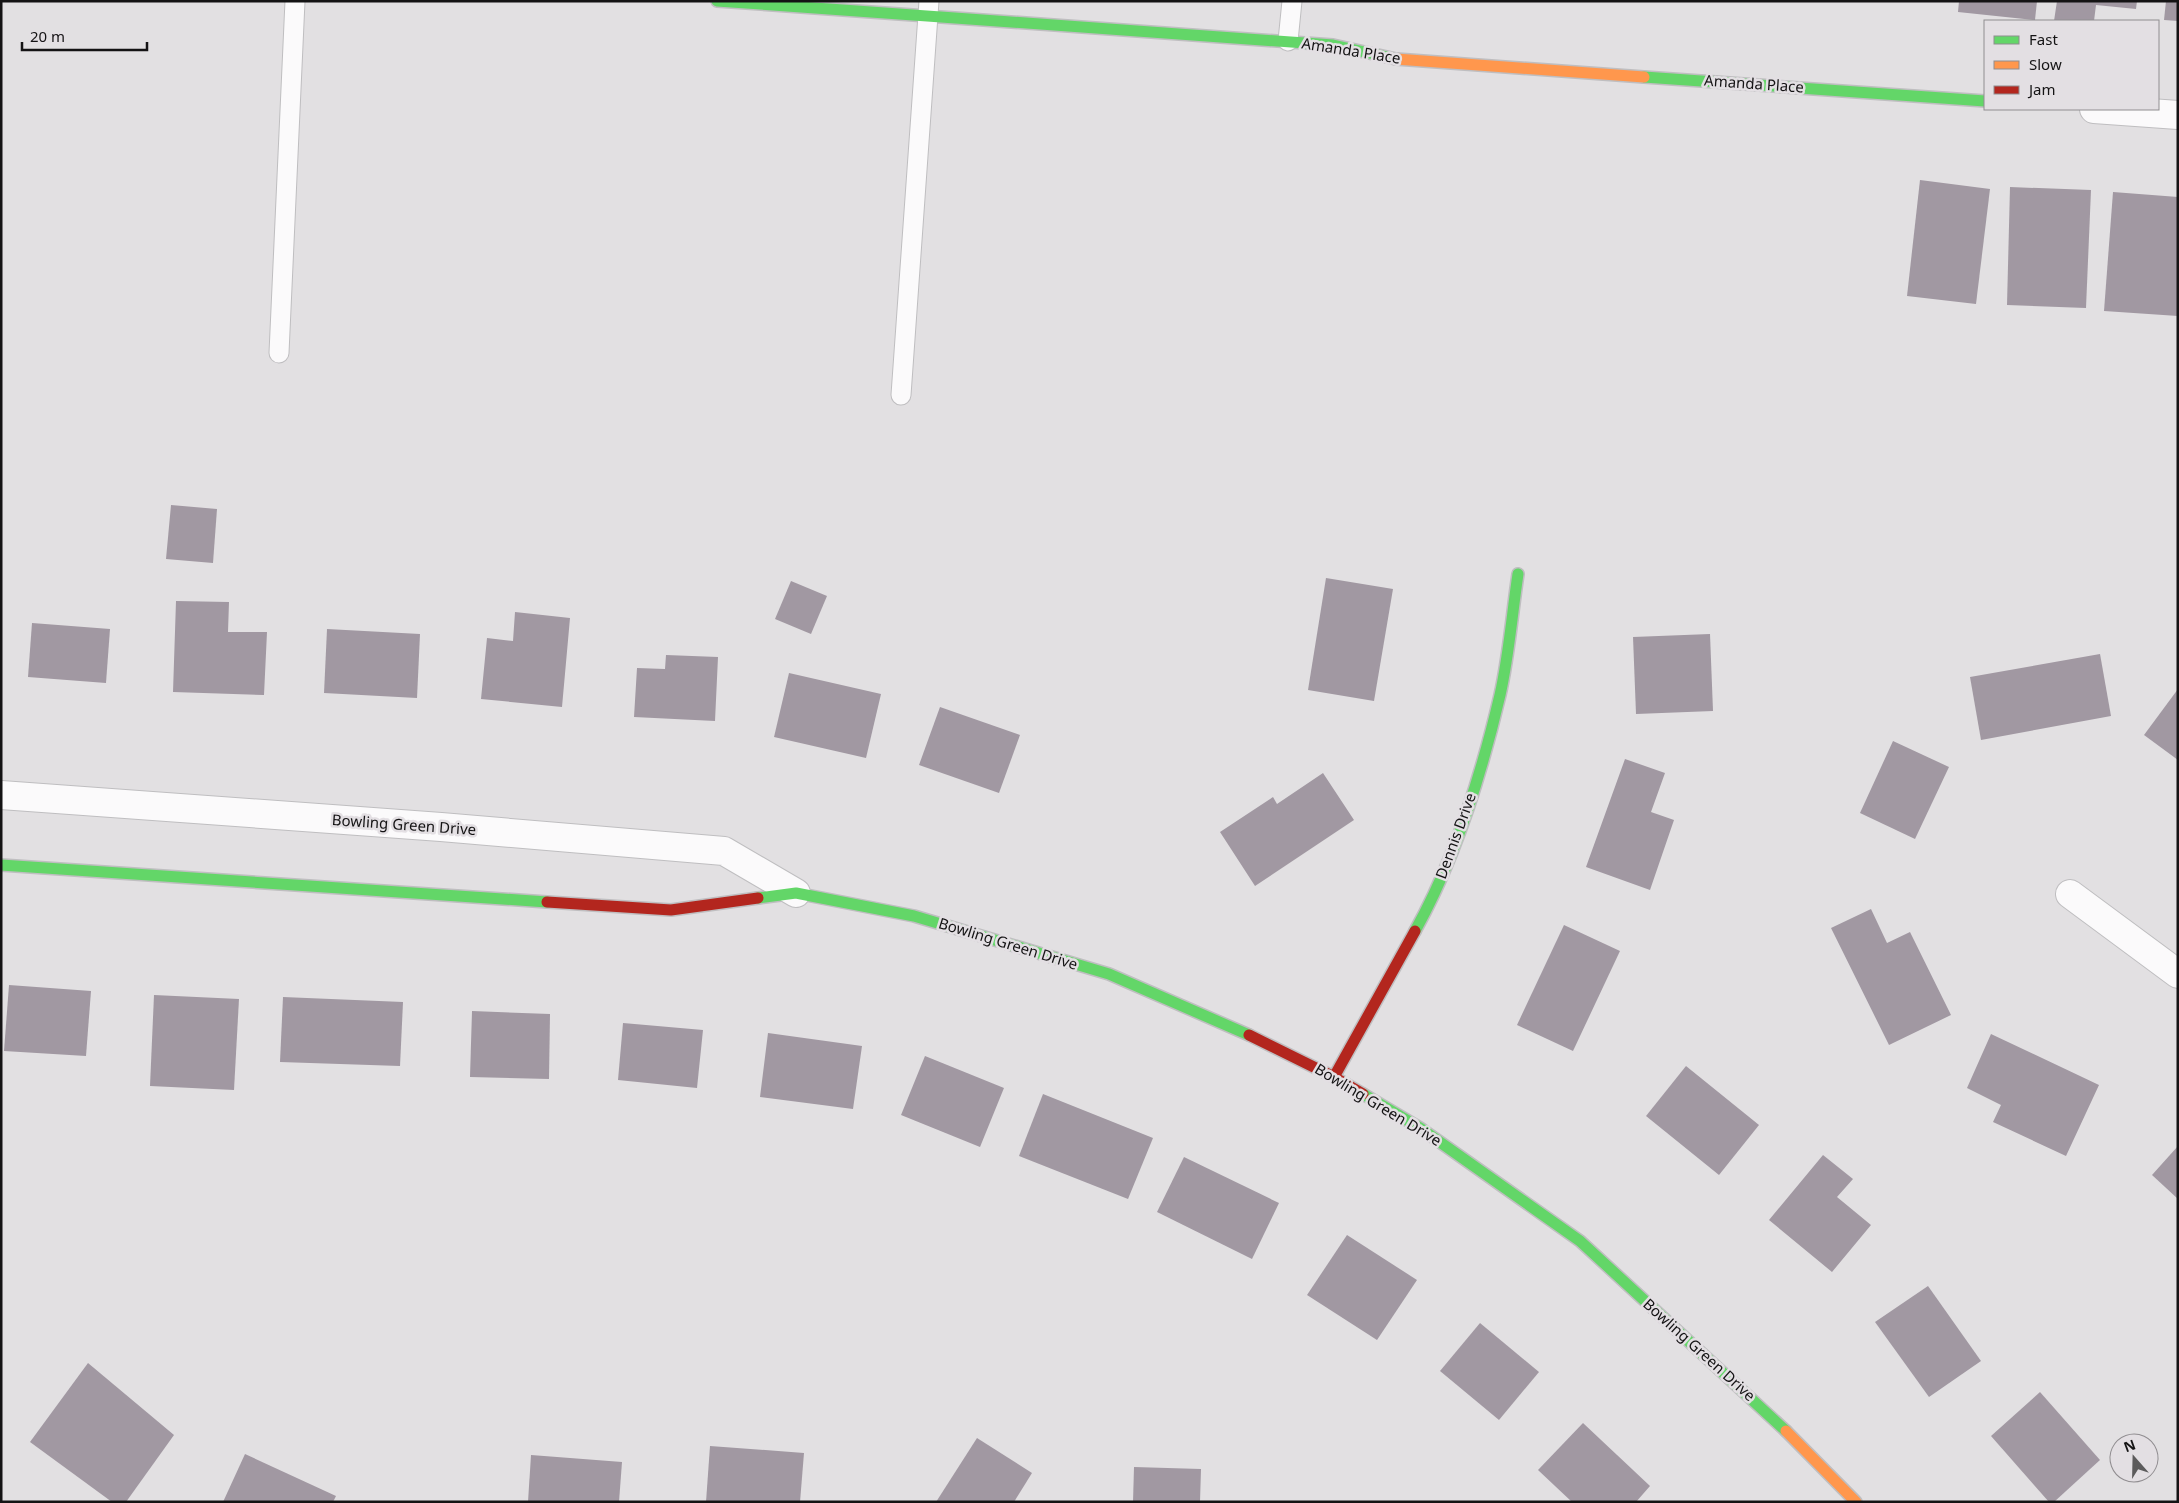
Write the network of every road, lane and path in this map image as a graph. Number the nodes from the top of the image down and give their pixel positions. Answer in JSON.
{"nodes":[{"id":1,"x":295,"y":1,"type":"edge"},
{"id":2,"x":717,"y":1,"type":"edge"},
{"id":3,"x":1292,"y":1,"type":"edge"},
{"id":4,"x":928,"y":8,"type":"edge"},
{"id":5,"x":1288,"y":41,"type":"junction"},
{"id":6,"x":1984,"y":101,"type":"edge"},
{"id":7,"x":2108,"y":110,"type":"edge"},
{"id":8,"x":2178,"y":115,"type":"edge"},
{"id":9,"x":279,"y":353,"type":"dead end"},
{"id":10,"x":901,"y":395,"type":"dead end"},
{"id":11,"x":1518,"y":574,"type":"dead end"},
{"id":12,"x":1,"y":794,"type":"edge"},
{"id":13,"x":1,"y":865,"type":"edge"},
{"id":14,"x":796,"y":893,"type":"junction"},
{"id":15,"x":2070,"y":894,"type":"dead end"},
{"id":16,"x":2178,"y":974,"type":"edge"},
{"id":17,"x":1334,"y":1077,"type":"junction"},
{"id":18,"x":1856,"y":1502,"type":"edge"}],
"edges":[{"from":1,"to":9,"type":"lane"},
{"from":2,"to":4,"type":"street","name":"Amanda Place"},
{"from":3,"to":5,"type":"lane"},
{"from":4,"to":5,"type":"street","name":"Amanda Place"},
{"from":4,"to":10,"type":"lane"},
{"from":5,"to":6,"type":"street","name":"Amanda Place"},
{"from":7,"to":8,"type":"street"},
{"from":11,"to":17,"type":"street","name":"Dennis Drive"},
{"from":12,"to":14,"type":"street","name":"Bowling Green Drive"},
{"from":13,"to":14,"type":"street","name":"Bowling Green Drive"},
{"from":14,"to":17,"type":"street","name":"Bowling Green Drive"},
{"from":15,"to":16,"type":"street"},
{"from":17,"to":18,"type":"street","name":"Bowling Green Drive"}]}
